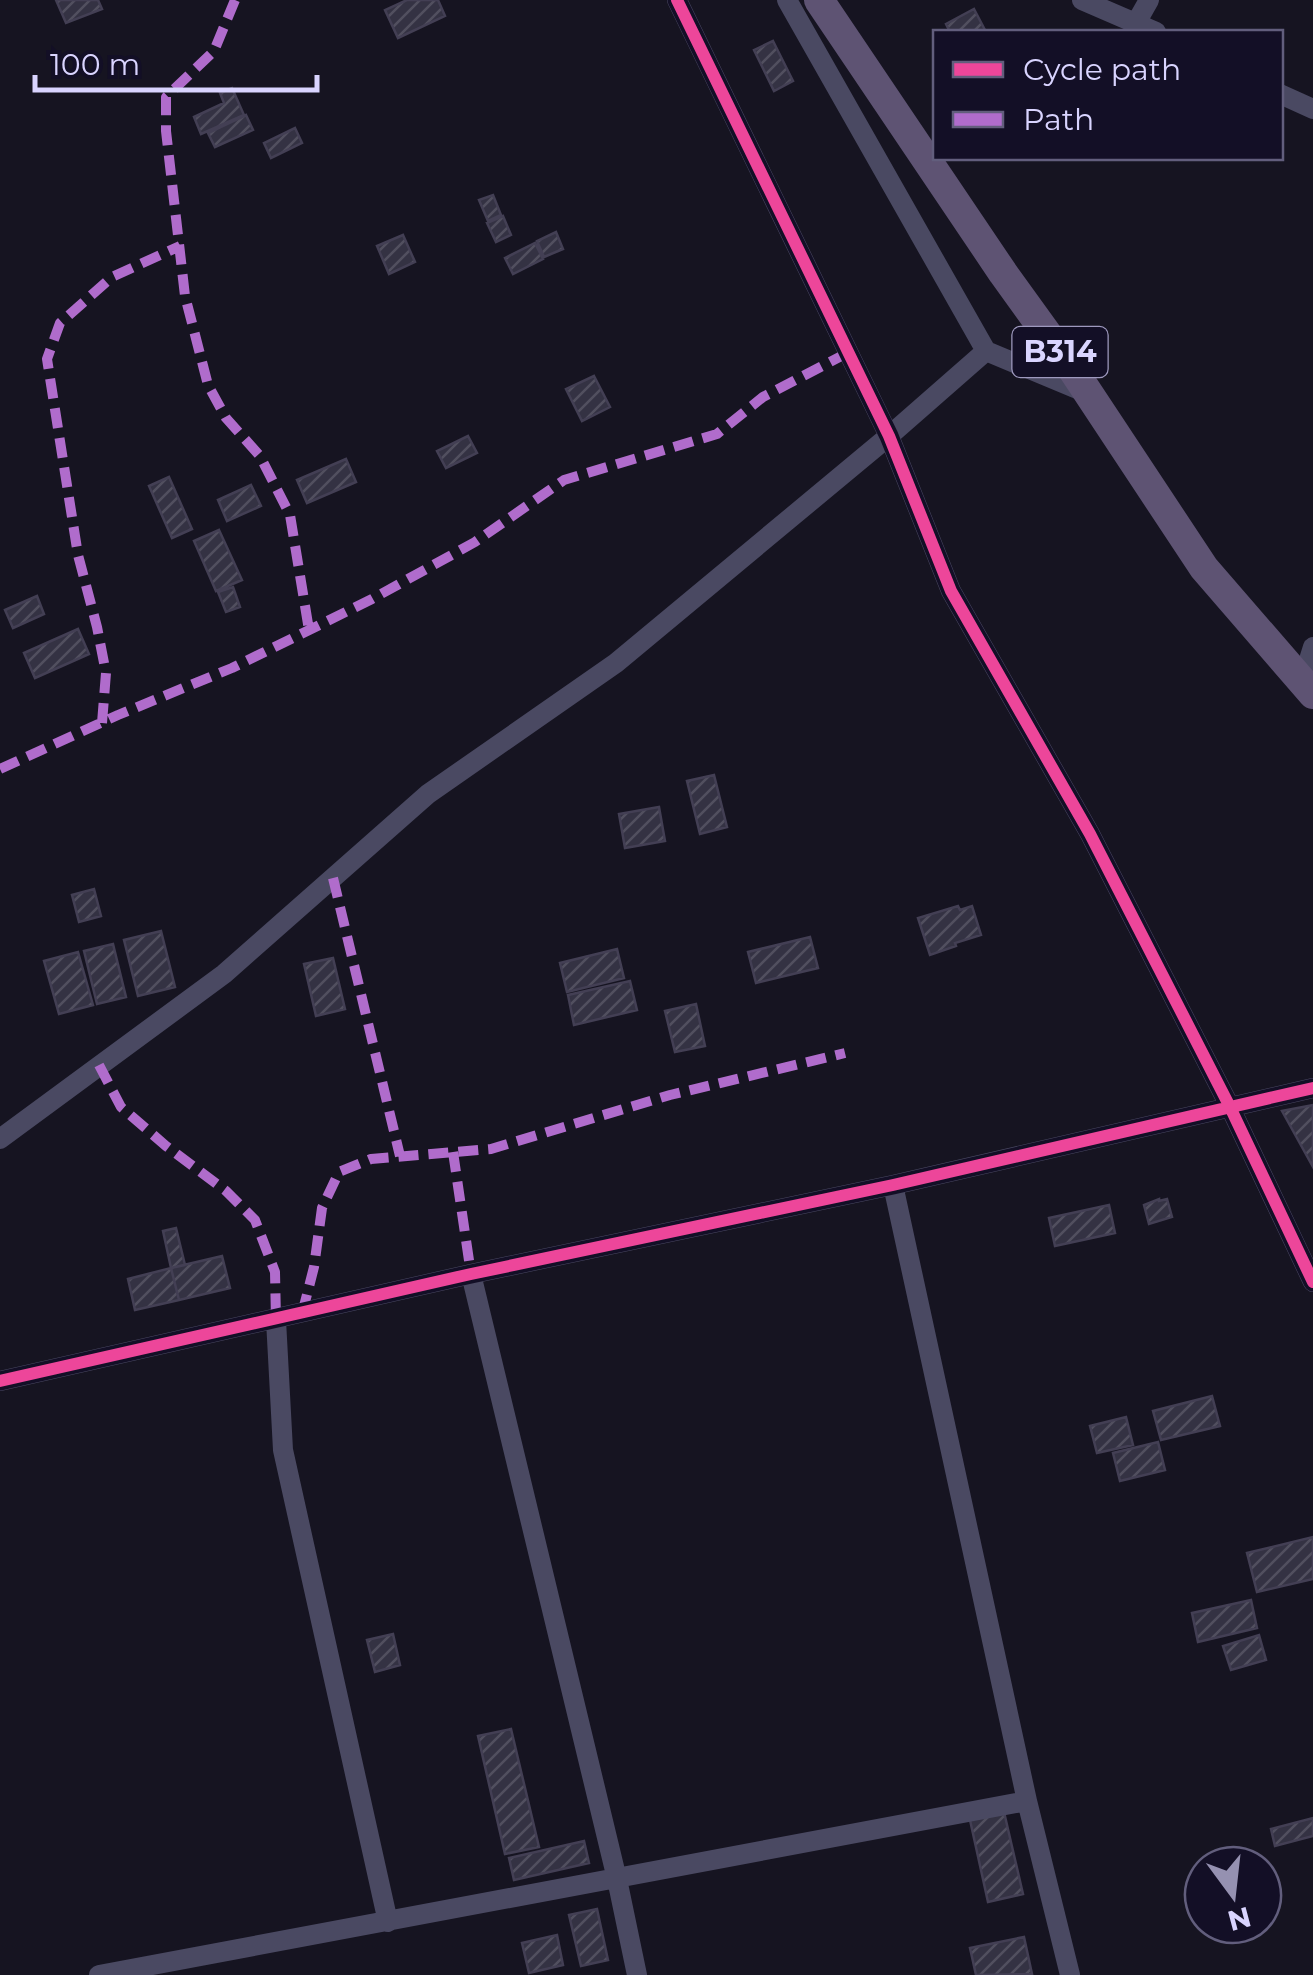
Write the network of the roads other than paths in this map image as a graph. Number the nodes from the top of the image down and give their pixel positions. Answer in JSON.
{"nodes":[{"id":1,"x":677,"y":0,"type":"edge"},
{"id":2,"x":787,"y":0,"type":"edge"},
{"id":3,"x":820,"y":0,"type":"edge"},
{"id":4,"x":1082,"y":0,"type":"edge"},
{"id":5,"x":1149,"y":0,"type":"edge"},
{"id":6,"x":1146,"y":28,"type":"edge"},
{"id":7,"x":1283,"y":95,"type":"edge"},
{"id":8,"x":1313,"y":110,"type":"edge"},
{"id":9,"x":986,"y":351,"type":"junction"},
{"id":10,"x":1089,"y":394,"type":"junction"},
{"id":11,"x":889,"y":436,"type":"junction"},
{"id":12,"x":1313,"y":648,"type":"edge"},
{"id":13,"x":1309,"y":685,"type":"edge"},
{"id":14,"x":1313,"y":1088,"type":"edge"},
{"id":15,"x":1230,"y":1107,"type":"junction"},
{"id":16,"x":0,"y":1138,"type":"edge"},
{"id":17,"x":893,"y":1185,"type":"junction"},
{"id":18,"x":470,"y":1274,"type":"junction"},
{"id":19,"x":1313,"y":1282,"type":"edge"},
{"id":20,"x":276,"y":1320,"type":"junction"},
{"id":21,"x":0,"y":1381,"type":"edge"},
{"id":22,"x":1027,"y":1802,"type":"junction"},
{"id":23,"x":617,"y":1879,"type":"junction"},
{"id":24,"x":388,"y":1922,"type":"junction"},
{"id":25,"x":99,"y":1975,"type":"edge"},
{"id":26,"x":637,"y":1975,"type":"edge"},
{"id":27,"x":1070,"y":1975,"type":"edge"}],
"edges":[{"from":1,"to":11,"type":"street"},
{"from":2,"to":9,"type":"street"},
{"from":3,"to":10,"type":"main road","number":"B314"},
{"from":4,"to":6,"type":"street"},
{"from":5,"to":6,"type":"street"},
{"from":7,"to":8,"type":"street"},
{"from":9,"to":10,"type":"street"},
{"from":9,"to":11,"type":"street"},
{"from":10,"to":13,"type":"main road","number":"B314"},
{"from":11,"to":15,"type":"street"},
{"from":11,"to":16,"type":"street"},
{"from":12,"to":13,"type":"street"},
{"from":14,"to":15,"type":"street"},
{"from":15,"to":17,"type":"street"},
{"from":15,"to":19,"type":"street"},
{"from":17,"to":18,"type":"street"},
{"from":17,"to":22,"type":"street"},
{"from":18,"to":20,"type":"street"},
{"from":18,"to":23,"type":"street"},
{"from":20,"to":21,"type":"street"},
{"from":20,"to":24,"type":"street"},
{"from":22,"to":23,"type":"street"},
{"from":22,"to":27,"type":"street"},
{"from":23,"to":24,"type":"street"},
{"from":23,"to":26,"type":"street"},
{"from":24,"to":25,"type":"street"}]}
